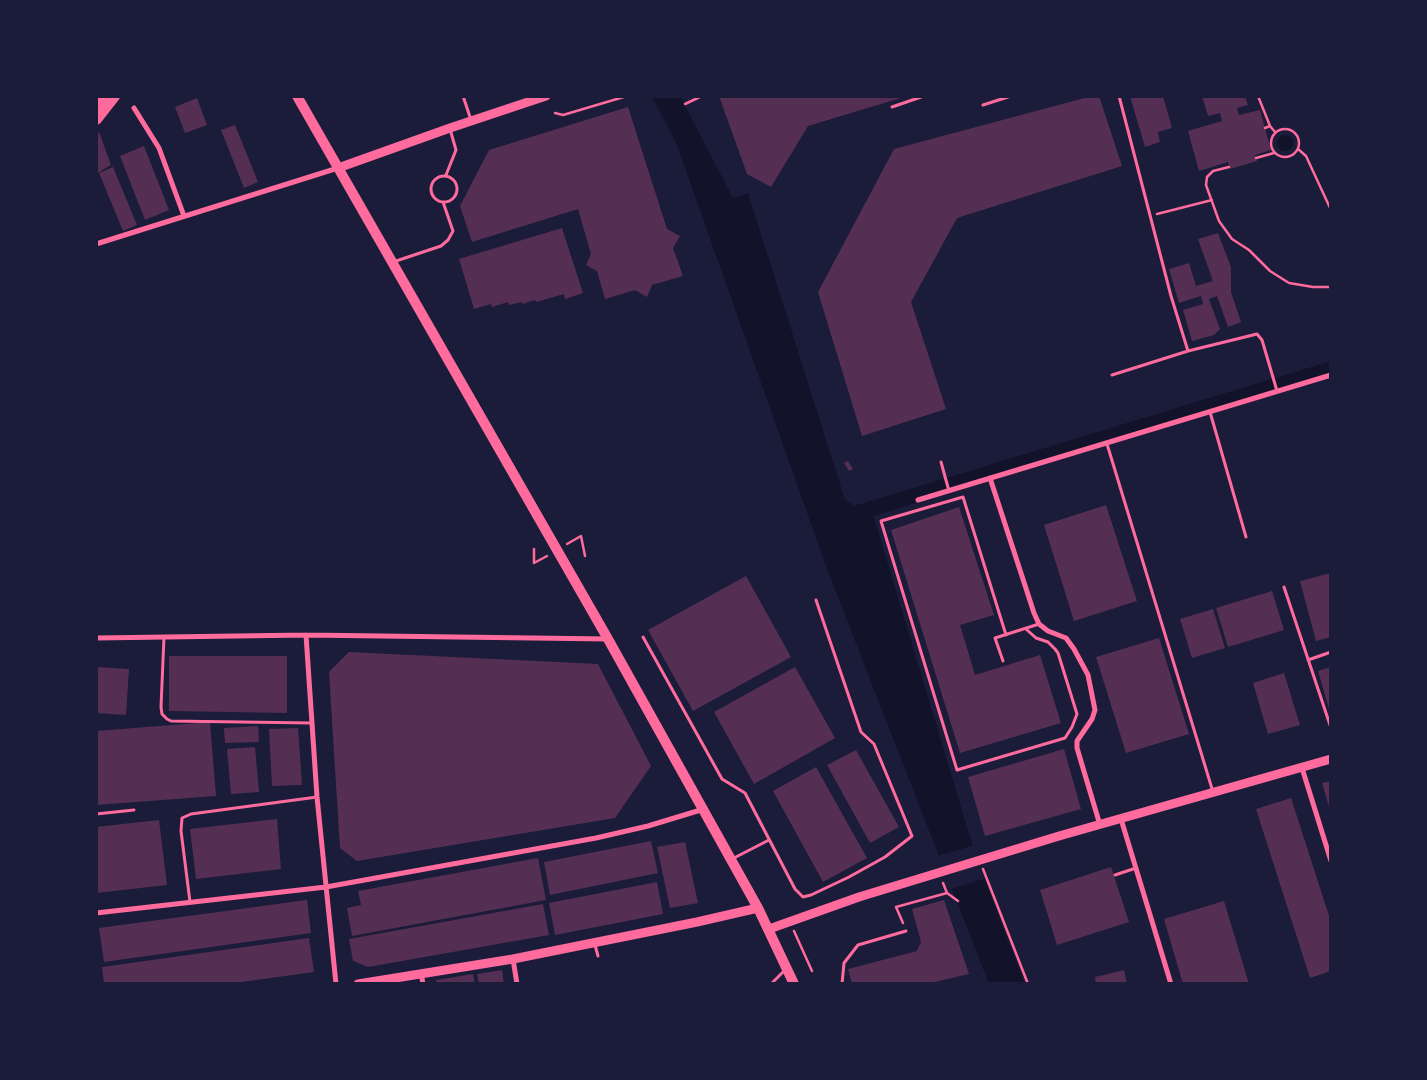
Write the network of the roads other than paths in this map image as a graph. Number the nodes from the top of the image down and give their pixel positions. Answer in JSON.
{"nodes":[{"id":1,"x":101,"y":96,"type":"edge"},
{"id":2,"x":114,"y":96,"type":"edge"},
{"id":3,"x":297,"y":96,"type":"edge"},
{"id":4,"x":399,"y":96,"type":"edge"},
{"id":5,"x":425,"y":96,"type":"edge"},
{"id":6,"x":463,"y":96,"type":"edge"},
{"id":7,"x":546,"y":96,"type":"edge"},
{"id":8,"x":924,"y":96,"type":"edge"},
{"id":9,"x":1012,"y":96,"type":"edge"},
{"id":10,"x":1119,"y":96,"type":"edge"},
{"id":11,"x":96,"y":101,"type":"edge"},
{"id":12,"x":983,"y":105,"type":"dead end"},
{"id":13,"x":892,"y":107,"type":"dead end"},
{"id":14,"x":134,"y":108,"type":"dead end"},
{"id":15,"x":96,"y":118,"type":"edge"},
{"id":16,"x":471,"y":121,"type":"junction"},
{"id":17,"x":450,"y":128,"type":"junction"},
{"id":18,"x":338,"y":168,"type":"junction"},
{"id":19,"x":446,"y":175,"type":"junction"},
{"id":20,"x":443,"y":202,"type":"junction"},
{"id":21,"x":184,"y":216,"type":"junction"},
{"id":22,"x":96,"y":244,"type":"edge"},
{"id":23,"x":392,"y":262,"type":"junction"},
{"id":24,"x":1188,"y":351,"type":"junction"},
{"id":25,"x":1112,"y":375,"type":"dead end"},
{"id":26,"x":1331,"y":375,"type":"edge"},
{"id":27,"x":1276,"y":392,"type":"junction"},
{"id":28,"x":1210,"y":412,"type":"junction"},
{"id":29,"x":1107,"y":444,"type":"junction"},
{"id":30,"x":941,"y":462,"type":"dead end"},
{"id":31,"x":990,"y":478,"type":"junction"},
{"id":32,"x":949,"y":492,"type":"junction"},
{"id":33,"x":918,"y":500,"type":"dead end"},
{"id":34,"x":1246,"y":537,"type":"dead end"},
{"id":35,"x":1284,"y":586,"type":"dead end"},
{"id":36,"x":816,"y":600,"type":"dead end"},
{"id":37,"x":1040,"y":624,"type":"junction"},
{"id":38,"x":1026,"y":628,"type":"junction"},
{"id":39,"x":306,"y":635,"type":"junction"},
{"id":40,"x":1006,"y":635,"type":"junction"},
{"id":41,"x":164,"y":637,"type":"junction"},
{"id":42,"x":643,"y":637,"type":"dead end"},
{"id":43,"x":96,"y":638,"type":"edge"},
{"id":44,"x":608,"y":639,"type":"junction"},
{"id":45,"x":1331,"y":652,"type":"edge"},
{"id":46,"x":1308,"y":660,"type":"junction"},
{"id":47,"x":1003,"y":661,"type":"dead end"},
{"id":48,"x":312,"y":723,"type":"junction"},
{"id":49,"x":1331,"y":728,"type":"edge"},
{"id":50,"x":1331,"y":759,"type":"edge"},
{"id":51,"x":1302,"y":768,"type":"junction"},
{"id":52,"x":1213,"y":793,"type":"junction"},
{"id":53,"x":317,"y":797,"type":"junction"},
{"id":54,"x":134,"y":810,"type":"dead end"},
{"id":55,"x":704,"y":810,"type":"junction"},
{"id":56,"x":96,"y":814,"type":"edge"},
{"id":57,"x":1122,"y":819,"type":"junction"},
{"id":58,"x":1100,"y":825,"type":"junction"},
{"id":59,"x":769,"y":840,"type":"junction"},
{"id":60,"x":732,"y":859,"type":"junction"},
{"id":61,"x":1331,"y":861,"type":"edge"},
{"id":62,"x":1136,"y":868,"type":"junction"},
{"id":63,"x":1115,"y":875,"type":"dead end"},
{"id":64,"x":326,"y":886,"type":"junction"},
{"id":65,"x":191,"y":903,"type":"junction"},
{"id":66,"x":758,"y":908,"type":"junction"},
{"id":67,"x":96,"y":913,"type":"edge"},
{"id":68,"x":769,"y":929,"type":"junction"},
{"id":69,"x":906,"y":931,"type":"road end"},
{"id":70,"x":594,"y":942,"type":"junction"},
{"id":71,"x":598,"y":956,"type":"dead end"},
{"id":72,"x":512,"y":958,"type":"junction"},
{"id":73,"x":787,"y":968,"type":"junction"},
{"id":74,"x":421,"y":973,"type":"junction"},
{"id":75,"x":336,"y":984,"type":"edge"},
{"id":76,"x":358,"y":984,"type":"edge"},
{"id":77,"x":423,"y":984,"type":"edge"},
{"id":78,"x":517,"y":984,"type":"edge"},
{"id":79,"x":771,"y":984,"type":"edge"},
{"id":80,"x":794,"y":984,"type":"edge"},
{"id":81,"x":842,"y":984,"type":"edge"},
{"id":82,"x":1171,"y":984,"type":"edge"}],
"edges":[{"from":1,"to":11,"type":"highway"},
{"from":2,"to":15,"type":"highway"},
{"from":3,"to":18,"type":"main road"},
{"from":4,"to":5,"type":"lane"},
{"from":6,"to":16,"type":"lane"},
{"from":7,"to":16,"type":"street"},
{"from":8,"to":13,"type":"lane"},
{"from":9,"to":12,"type":"lane"},
{"from":10,"to":24,"type":"lane"},
{"from":14,"to":21,"type":"street"},
{"from":16,"to":17,"type":"street"},
{"from":17,"to":18,"type":"street"},
{"from":17,"to":19,"type":"lane"},
{"from":18,"to":21,"type":"street"},
{"from":18,"to":23,"type":"main road"},
{"from":19,"to":20,"type":"lane"},
{"from":19,"to":20,"type":"lane"},
{"from":20,"to":23,"type":"lane"},
{"from":21,"to":22,"type":"street"},
{"from":23,"to":44,"type":"main road"},
{"from":24,"to":25,"type":"lane"},
{"from":24,"to":27,"type":"lane"},
{"from":26,"to":27,"type":"street"},
{"from":27,"to":28,"type":"street"},
{"from":28,"to":29,"type":"street"},
{"from":28,"to":34,"type":"lane"},
{"from":29,"to":31,"type":"street"},
{"from":29,"to":52,"type":"lane"},
{"from":30,"to":32,"type":"lane"},
{"from":31,"to":32,"type":"street"},
{"from":31,"to":37,"type":"street"},
{"from":32,"to":33,"type":"street"},
{"from":35,"to":46,"type":"lane"},
{"from":36,"to":59,"type":"lane"},
{"from":37,"to":38,"type":"lane"},
{"from":37,"to":58,"type":"street"},
{"from":38,"to":40,"type":"lane"},
{"from":38,"to":40,"type":"lane"},
{"from":39,"to":41,"type":"street"},
{"from":39,"to":44,"type":"street"},
{"from":39,"to":48,"type":"street"},
{"from":40,"to":47,"type":"lane"},
{"from":41,"to":43,"type":"street"},
{"from":41,"to":48,"type":"lane"},
{"from":42,"to":59,"type":"lane"},
{"from":44,"to":55,"type":"main road"},
{"from":45,"to":46,"type":"lane"},
{"from":46,"to":49,"type":"lane"},
{"from":48,"to":53,"type":"street"},
{"from":50,"to":51,"type":"street"},
{"from":51,"to":52,"type":"street"},
{"from":51,"to":61,"type":"street"},
{"from":52,"to":57,"type":"street"},
{"from":53,"to":64,"type":"street"},
{"from":53,"to":65,"type":"lane"},
{"from":54,"to":56,"type":"lane"},
{"from":55,"to":60,"type":"main road"},
{"from":55,"to":64,"type":"street"},
{"from":57,"to":58,"type":"street"},
{"from":57,"to":62,"type":"street"},
{"from":58,"to":68,"type":"street"},
{"from":59,"to":60,"type":"lane"},
{"from":60,"to":66,"type":"main road"},
{"from":62,"to":63,"type":"lane"},
{"from":62,"to":82,"type":"street"},
{"from":64,"to":65,"type":"street"},
{"from":64,"to":75,"type":"street"},
{"from":65,"to":67,"type":"street"},
{"from":66,"to":68,"type":"main road"},
{"from":66,"to":70,"type":"street"},
{"from":68,"to":73,"type":"main road"},
{"from":69,"to":81,"type":"lane"},
{"from":70,"to":71,"type":"lane"},
{"from":70,"to":72,"type":"street"},
{"from":72,"to":74,"type":"street"},
{"from":72,"to":78,"type":"street"},
{"from":73,"to":79,"type":"lane"},
{"from":73,"to":80,"type":"main road"},
{"from":74,"to":76,"type":"street"},
{"from":74,"to":77,"type":"street"}]}
